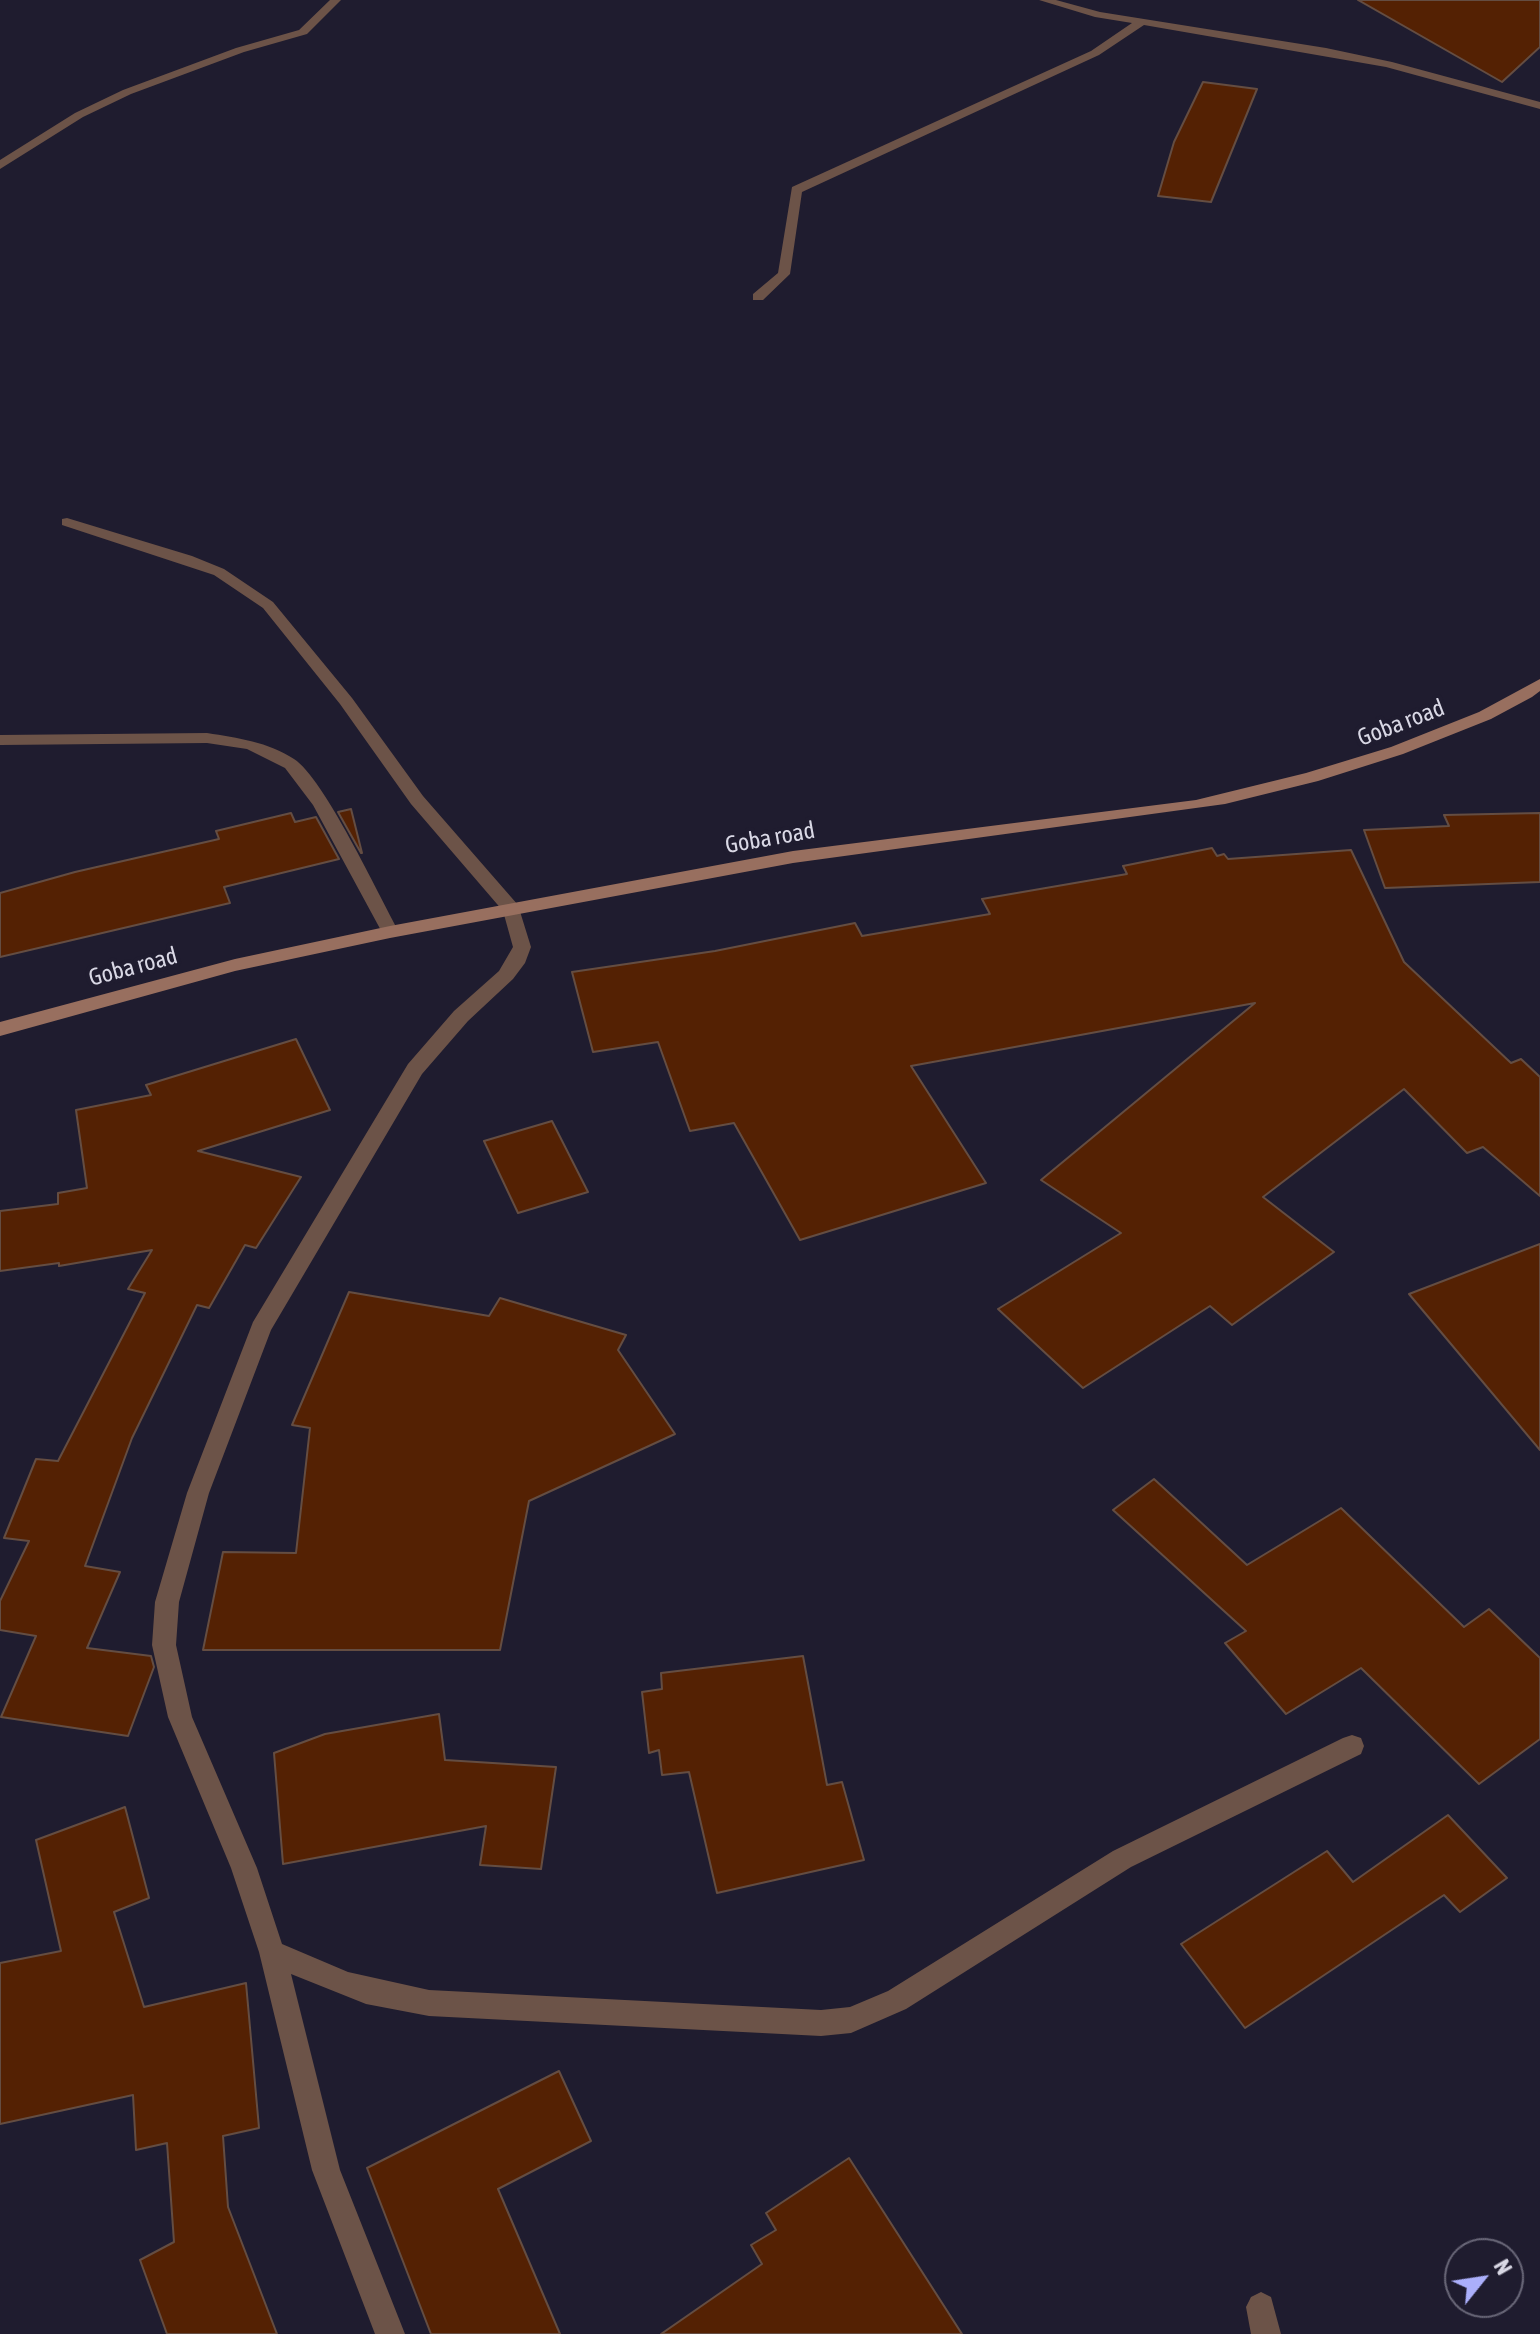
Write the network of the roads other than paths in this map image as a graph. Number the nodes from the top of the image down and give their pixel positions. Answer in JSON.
{"nodes":[{"id":1,"x":336,"y":0,"type":"edge"},
{"id":2,"x":1044,"y":0,"type":"edge"},
{"id":3,"x":1143,"y":21,"type":"junction"},
{"id":4,"x":1540,"y":106,"type":"edge"},
{"id":5,"x":0,"y":165,"type":"edge"},
{"id":6,"x":758,"y":297,"type":"dead end"},
{"id":7,"x":67,"y":522,"type":"dead end"},
{"id":8,"x":1540,"y":684,"type":"edge"},
{"id":9,"x":0,"y":740,"type":"edge"},
{"id":10,"x":512,"y":909,"type":"junction"},
{"id":11,"x":390,"y":932,"type":"junction"},
{"id":12,"x":0,"y":1029,"type":"edge"},
{"id":13,"x":1352,"y":1746,"type":"dead end"},
{"id":14,"x":272,"y":1952,"type":"junction"},
{"id":15,"x":390,"y":2334,"type":"edge"}],
"edges":[{"from":1,"to":5,"type":"street"},
{"from":2,"to":3,"type":"street"},
{"from":3,"to":4,"type":"street"},
{"from":3,"to":6,"type":"street"},
{"from":7,"to":10,"type":"street"},
{"from":8,"to":10,"type":"main road","name":"Goba road"},
{"from":9,"to":11,"type":"street"},
{"from":10,"to":11,"type":"main road","name":"Goba road"},
{"from":10,"to":14,"type":"street"},
{"from":11,"to":12,"type":"main road","name":"Goba road"},
{"from":13,"to":14,"type":"street"},
{"from":14,"to":15,"type":"street"}]}
